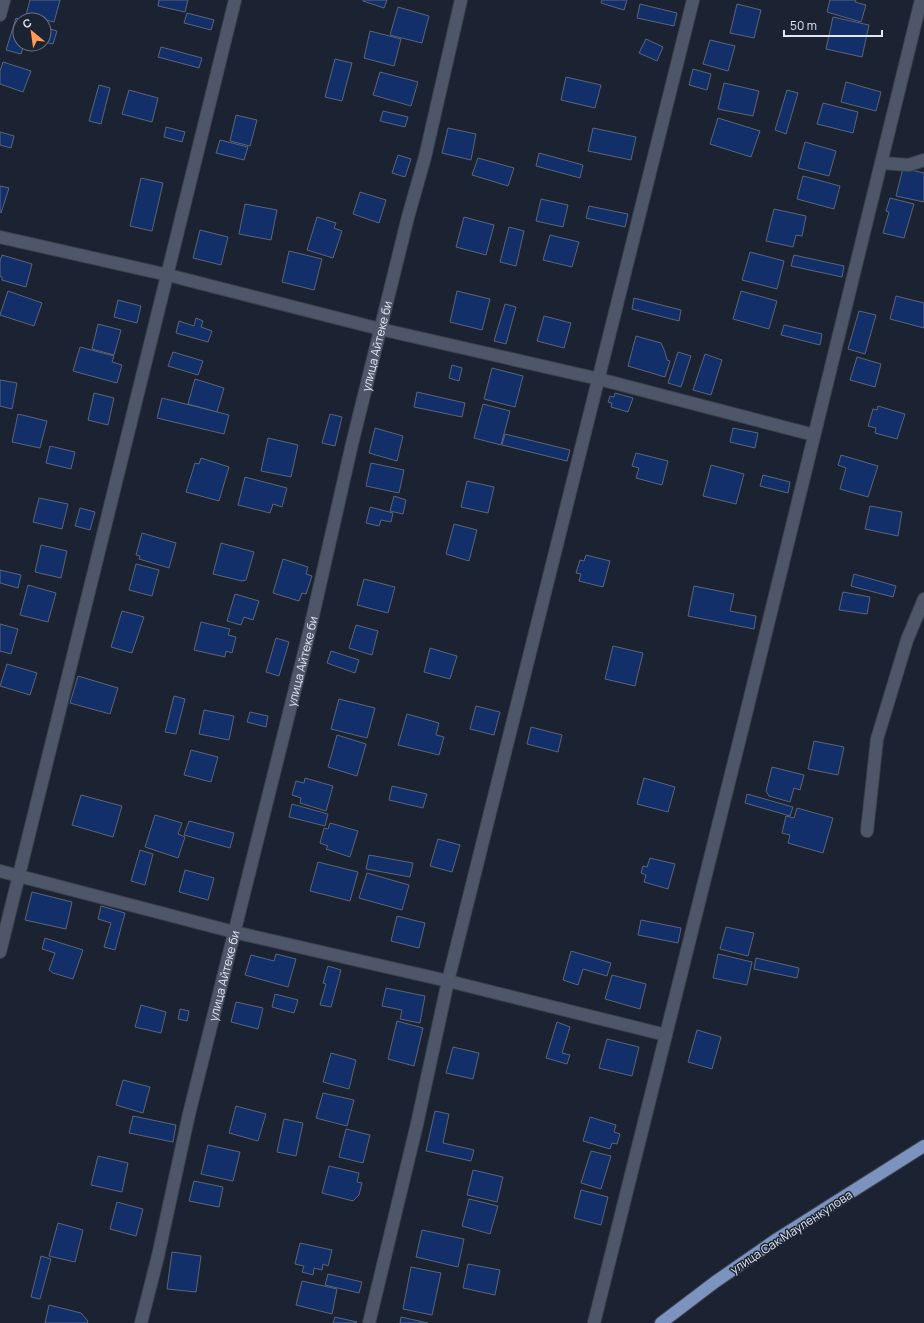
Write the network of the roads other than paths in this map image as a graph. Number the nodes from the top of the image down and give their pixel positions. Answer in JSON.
{"nodes":[{"id":1,"x":4,"y":0,"type":"edge"},
{"id":2,"x":235,"y":0,"type":"edge"},
{"id":3,"x":461,"y":0,"type":"edge"},
{"id":4,"x":693,"y":0,"type":"edge"},
{"id":5,"x":922,"y":0,"type":"edge"},
{"id":6,"x":0,"y":15,"type":"edge"},
{"id":7,"x":924,"y":160,"type":"edge"},
{"id":8,"x":882,"y":163,"type":"junction"},
{"id":9,"x":0,"y":237,"type":"edge"},
{"id":10,"x":168,"y":275,"type":"junction"},
{"id":11,"x":380,"y":329,"type":"junction"},
{"id":12,"x":599,"y":379,"type":"junction"},
{"id":13,"x":814,"y":436,"type":"junction"},
{"id":14,"x":924,"y":599,"type":"edge"},
{"id":15,"x":867,"y":831,"type":"dead end"},
{"id":16,"x":0,"y":871,"type":"edge"},
{"id":17,"x":19,"y":876,"type":"junction"},
{"id":18,"x":234,"y":932,"type":"junction"},
{"id":19,"x":0,"y":952,"type":"edge"},
{"id":20,"x":448,"y":981,"type":"junction"},
{"id":21,"x":666,"y":1035,"type":"junction"},
{"id":22,"x":924,"y":1146,"type":"edge"},
{"id":23,"x":141,"y":1323,"type":"edge"},
{"id":24,"x":369,"y":1323,"type":"edge"},
{"id":25,"x":594,"y":1323,"type":"edge"},
{"id":26,"x":661,"y":1323,"type":"edge"}],
"edges":[{"from":1,"to":6,"type":"street"},
{"from":2,"to":10,"type":"street"},
{"from":3,"to":11,"type":"street","name":"улица Айтеке би"},
{"from":4,"to":12,"type":"street"},
{"from":5,"to":8,"type":"street"},
{"from":7,"to":8,"type":"street"},
{"from":8,"to":13,"type":"street"},
{"from":9,"to":10,"type":"street"},
{"from":10,"to":11,"type":"street"},
{"from":10,"to":17,"type":"street"},
{"from":11,"to":12,"type":"street"},
{"from":11,"to":18,"type":"street","name":"улица Айтеке би"},
{"from":12,"to":13,"type":"street"},
{"from":12,"to":20,"type":"street"},
{"from":13,"to":21,"type":"street"},
{"from":14,"to":15,"type":"street"},
{"from":16,"to":17,"type":"street"},
{"from":17,"to":18,"type":"street"},
{"from":17,"to":19,"type":"street"},
{"from":18,"to":20,"type":"street"},
{"from":18,"to":23,"type":"street","name":"улица Айтеке би"},
{"from":20,"to":21,"type":"street"},
{"from":20,"to":24,"type":"street"},
{"from":21,"to":25,"type":"street"},
{"from":22,"to":26,"type":"main road","name":"улица Сак Мауленкулова"}]}
